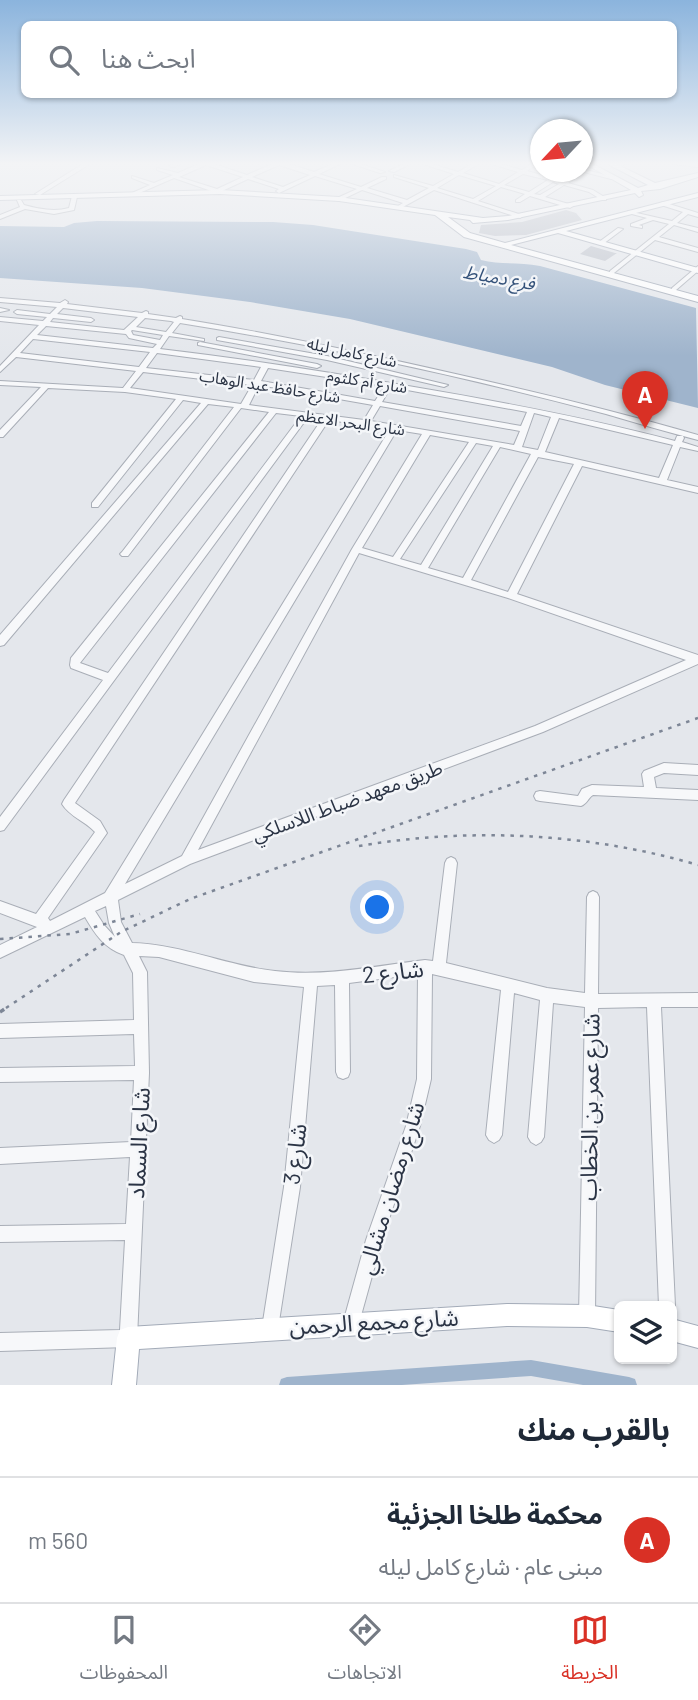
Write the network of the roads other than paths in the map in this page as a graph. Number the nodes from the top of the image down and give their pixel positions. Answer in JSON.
{"nodes":[{"id":1,"x":452,"y":227,"type":"edge"},
{"id":2,"x":464,"y":227,"type":"edge"},
{"id":3,"x":571,"y":227,"type":"edge"},
{"id":4,"x":668,"y":227,"type":"edge"},
{"id":5,"x":620,"y":229,"type":"dead end"},
{"id":6,"x":558,"y":230,"type":"junction"},
{"id":7,"x":467,"y":235,"type":"junction"},
{"id":8,"x":654,"y":238,"type":"junction"},
{"id":9,"x":528,"y":240,"type":"junction"},
{"id":10,"x":501,"y":243,"type":"junction"},
{"id":11,"x":601,"y":243,"type":"junction"},
{"id":12,"x":698,"y":250,"type":"edge"},
{"id":13,"x":636,"y":254,"type":"junction"},
{"id":14,"x":697,"y":270,"type":"edge"},
{"id":15,"x":612,"y":272,"type":"junction"},
{"id":16,"x":685,"y":279,"type":"junction"},
{"id":17,"x":698,"y":283,"type":"edge"},
{"id":18,"x":674,"y":289,"type":"junction"},
{"id":19,"x":698,"y":298,"type":"edge"},
{"id":20,"x":0,"y":299,"type":"edge"},
{"id":21,"x":14,"y":301,"type":"junction"},
{"id":22,"x":31,"y":304,"type":"junction"},
{"id":23,"x":64,"y":304,"type":"junction"},
{"id":24,"x":3,"y":310,"type":"edge"},
{"id":25,"x":100,"y":310,"type":"junction"},
{"id":26,"x":113,"y":311,"type":"junction"},
{"id":27,"x":17,"y":312,"type":"junction"},
{"id":28,"x":127,"y":313,"type":"junction"},
{"id":29,"x":146,"y":314,"type":"junction"},
{"id":30,"x":52,"y":316,"type":"junction"},
{"id":31,"x":0,"y":318,"type":"edge"},
{"id":32,"x":178,"y":319,"type":"junction"},
{"id":33,"x":10,"y":320,"type":"junction"},
{"id":34,"x":91,"y":320,"type":"junction"},
{"id":35,"x":46,"y":323,"type":"junction"},
{"id":36,"x":211,"y":326,"type":"junction"},
{"id":37,"x":85,"y":327,"type":"junction"},
{"id":38,"x":228,"y":327,"type":"junction"},
{"id":39,"x":98,"y":329,"type":"junction"},
{"id":40,"x":112,"y":330,"type":"junction"},
{"id":41,"x":130,"y":330,"type":"junction"},
{"id":42,"x":166,"y":334,"type":"junction"},
{"id":43,"x":282,"y":336,"type":"junction"},
{"id":44,"x":32,"y":337,"type":"junction"},
{"id":45,"x":219,"y":339,"type":"junction"},
{"id":46,"x":88,"y":342,"type":"junction"},
{"id":47,"x":201,"y":342,"type":"junction"},
{"id":48,"x":157,"y":346,"type":"junction"},
{"id":49,"x":213,"y":346,"type":"junction"},
{"id":50,"x":272,"y":348,"type":"junction"},
{"id":51,"x":335,"y":348,"type":"junction"},
{"id":52,"x":193,"y":354,"type":"junction"},
{"id":53,"x":15,"y":355,"type":"junction"},
{"id":54,"x":327,"y":358,"type":"junction"},
{"id":55,"x":389,"y":358,"type":"junction"},
{"id":56,"x":266,"y":361,"type":"junction"},
{"id":57,"x":141,"y":368,"type":"junction"},
{"id":58,"x":0,"y":370,"type":"edge"},
{"id":59,"x":318,"y":370,"type":"junction"},
{"id":60,"x":380,"y":370,"type":"junction"},
{"id":61,"x":452,"y":375,"type":"junction"},
{"id":62,"x":371,"y":382,"type":"junction"},
{"id":63,"x":0,"y":383,"type":"edge"},
{"id":64,"x":257,"y":383,"type":"junction"},
{"id":65,"x":389,"y":384,"type":"junction"},
{"id":66,"x":47,"y":385,"type":"junction"},
{"id":67,"x":444,"y":385,"type":"junction"},
{"id":68,"x":507,"y":386,"type":"junction"},
{"id":69,"x":125,"y":390,"type":"junction"},
{"id":70,"x":438,"y":393,"type":"junction"},
{"id":71,"x":181,"y":398,"type":"junction"},
{"id":72,"x":206,"y":401,"type":"junction"},
{"id":73,"x":566,"y":402,"type":"junction"},
{"id":74,"x":496,"y":403,"type":"junction"},
{"id":75,"x":378,"y":404,"type":"junction"},
{"id":76,"x":241,"y":406,"type":"junction"},
{"id":77,"x":531,"y":410,"type":"junction"},
{"id":78,"x":274,"y":411,"type":"junction"},
{"id":79,"x":306,"y":415,"type":"junction"},
{"id":80,"x":558,"y":416,"type":"junction"},
{"id":81,"x":327,"y":418,"type":"junction"},
{"id":82,"x":366,"y":424,"type":"junction"},
{"id":83,"x":395,"y":428,"type":"junction"},
{"id":84,"x":524,"y":429,"type":"junction"},
{"id":85,"x":684,"y":431,"type":"junction"},
{"id":86,"x":427,"y":433,"type":"junction"},
{"id":87,"x":0,"y":435,"type":"edge"},
{"id":88,"x":698,"y":435,"type":"edge"},
{"id":89,"x":472,"y":441,"type":"junction"},
{"id":90,"x":498,"y":444,"type":"junction"},
{"id":91,"x":677,"y":444,"type":"junction"},
{"id":92,"x":517,"y":449,"type":"junction"},
{"id":93,"x":698,"y":449,"type":"edge"},
{"id":94,"x":537,"y":454,"type":"junction"},
{"id":95,"x":579,"y":463,"type":"junction"},
{"id":96,"x":662,"y":482,"type":"junction"},
{"id":97,"x":698,"y":490,"type":"edge"},
{"id":98,"x":95,"y":505,"type":"dead end"},
{"id":99,"x":358,"y":548,"type":"junction"},
{"id":100,"x":125,"y":554,"type":"dead end"},
{"id":101,"x":395,"y":560,"type":"junction"},
{"id":102,"x":423,"y":569,"type":"junction"},
{"id":103,"x":465,"y":582,"type":"junction"},
{"id":104,"x":511,"y":596,"type":"junction"},
{"id":105,"x":0,"y":642,"type":"edge"},
{"id":106,"x":697,"y":659,"type":"edge"},
{"id":107,"x":110,"y":678,"type":"junction"},
{"id":108,"x":698,"y":770,"type":"edge"},
{"id":109,"x":651,"y":793,"type":"junction"},
{"id":110,"x":540,"y":796,"type":"dead end"},
{"id":111,"x":697,"y":796,"type":"edge"},
{"id":112,"x":0,"y":826,"type":"edge"},
{"id":113,"x":186,"y":860,"type":"junction"},
{"id":114,"x":451,"y":863,"type":"dead end"},
{"id":115,"x":111,"y":897,"type":"junction"},
{"id":116,"x":593,"y":897,"type":"dead end"},
{"id":117,"x":0,"y":907,"type":"edge"},
{"id":118,"x":90,"y":914,"type":"junction"},
{"id":119,"x":44,"y":923,"type":"junction"},
{"id":120,"x":131,"y":951,"type":"junction"},
{"id":121,"x":0,"y":952,"type":"edge"},
{"id":122,"x":432,"y":967,"type":"junction"},
{"id":123,"x":342,"y":977,"type":"junction"},
{"id":124,"x":311,"y":980,"type":"junction"},
{"id":125,"x":508,"y":985,"type":"junction"},
{"id":126,"x":547,"y":995,"type":"junction"},
{"id":127,"x":698,"y":1000,"type":"edge"},
{"id":128,"x":592,"y":1001,"type":"junction"},
{"id":129,"x":654,"y":1001,"type":"junction"},
{"id":130,"x":141,"y":1027,"type":"junction"},
{"id":131,"x":0,"y":1031,"type":"edge"},
{"id":132,"x":343,"y":1072,"type":"dead end"},
{"id":133,"x":142,"y":1073,"type":"junction"},
{"id":134,"x":0,"y":1075,"type":"edge"},
{"id":135,"x":494,"y":1135,"type":"dead end"},
{"id":136,"x":537,"y":1137,"type":"dead end"},
{"id":137,"x":139,"y":1149,"type":"junction"},
{"id":138,"x":0,"y":1156,"type":"edge"},
{"id":139,"x":134,"y":1232,"type":"junction"},
{"id":140,"x":0,"y":1234,"type":"edge"},
{"id":141,"x":667,"y":1301,"type":"edge"},
{"id":142,"x":587,"y":1317,"type":"junction"},
{"id":143,"x":614,"y":1320,"type":"edge"},
{"id":144,"x":351,"y":1323,"type":"junction"},
{"id":145,"x":270,"y":1328,"type":"junction"},
{"id":146,"x":677,"y":1331,"type":"edge"},
{"id":147,"x":698,"y":1337,"type":"edge"},
{"id":148,"x":0,"y":1342,"type":"edge"},
{"id":149,"x":127,"y":1348,"type":"junction"},
{"id":150,"x":124,"y":1385,"type":"edge"}],
"edges":[{"from":1,"to":7,"type":"main road"},
{"from":2,"to":7,"type":"main road"},
{"from":3,"to":6,"type":"main road"},
{"from":4,"to":8,"type":"street"},
{"from":5,"to":11,"type":"street"},
{"from":6,"to":9,"type":"main road"},
{"from":6,"to":11,"type":"main road"},
{"from":7,"to":10,"type":"main road"},
{"from":8,"to":12,"type":"street"},
{"from":8,"to":13,"type":"street"},
{"from":9,"to":10,"type":"main road"},
{"from":9,"to":15,"type":"main road"},
{"from":10,"to":19,"type":"main road"},
{"from":11,"to":13,"type":"main road"},
{"from":13,"to":14,"type":"main road"},
{"from":13,"to":15,"type":"street"},
{"from":14,"to":16,"type":"street"},
{"from":15,"to":18,"type":"main road"},
{"from":16,"to":17,"type":"street"},
{"from":16,"to":18,"type":"street"},
{"from":18,"to":19,"type":"main road"},
{"from":20,"to":21,"type":"street","name":"شارع كامل ليله"},
{"from":20,"to":23,"type":"street","name":"شارع كامل ليله"},
{"from":21,"to":22,"type":"street","name":"شارع كامل ليله"},
{"from":21,"to":24,"type":"street"},
{"from":22,"to":23,"type":"street","name":"شارع كامل ليله"},
{"from":22,"to":27,"type":"street"},
{"from":23,"to":25,"type":"street","name":"شارع كامل ليله"},
{"from":23,"to":29,"type":"street","name":"شارع كامل ليله"},
{"from":23,"to":30,"type":"street"},
{"from":24,"to":31,"type":"street"},
{"from":25,"to":26,"type":"street","name":"شارع كامل ليله"},
{"from":25,"to":34,"type":"street"},
{"from":26,"to":28,"type":"street","name":"شارع كامل ليله"},
{"from":26,"to":39,"type":"street"},
{"from":27,"to":30,"type":"street"},
{"from":27,"to":33,"type":"street"},
{"from":28,"to":29,"type":"street","name":"شارع كامل ليله"},
{"from":28,"to":40,"type":"street"},
{"from":29,"to":32,"type":"street","name":"شارع كامل ليله"},
{"from":29,"to":41,"type":"street"},
{"from":30,"to":34,"type":"street"},
{"from":30,"to":35,"type":"street"},
{"from":31,"to":33,"type":"street"},
{"from":32,"to":36,"type":"street","name":"شارع كامل ليله"},
{"from":32,"to":38,"type":"street","name":"شارع كامل ليله"},
{"from":32,"to":42,"type":"street"},
{"from":33,"to":35,"type":"street"},
{"from":34,"to":37,"type":"street"},
{"from":35,"to":37,"type":"street"},
{"from":35,"to":44,"type":"street"},
{"from":36,"to":38,"type":"street","name":"شارع كامل ليله"},
{"from":36,"to":47,"type":"street"},
{"from":37,"to":39,"type":"street"},
{"from":38,"to":43,"type":"street","name":"شارع كامل ليله"},
{"from":38,"to":45,"type":"street"},
{"from":39,"to":40,"type":"street"},
{"from":39,"to":46,"type":"street"},
{"from":40,"to":41,"type":"street"},
{"from":41,"to":42,"type":"street"},
{"from":41,"to":48,"type":"street"},
{"from":42,"to":47,"type":"street"},
{"from":42,"to":48,"type":"street"},
{"from":43,"to":50,"type":"street"},
{"from":43,"to":51,"type":"street","name":"شارع كامل ليله"},
{"from":43,"to":55,"type":"street","name":"شارع كامل ليله"},
{"from":44,"to":46,"type":"street","name":"شارع أم كلثوم"},
{"from":44,"to":53,"type":"street"},
{"from":45,"to":49,"type":"street"},
{"from":45,"to":50,"type":"street"},
{"from":46,"to":48,"type":"street","name":"شارع أم كلثوم"},
{"from":47,"to":49,"type":"street"},
{"from":47,"to":52,"type":"street"},
{"from":48,"to":52,"type":"street","name":"شارع أم كلثوم"},
{"from":48,"to":57,"type":"street"},
{"from":49,"to":56,"type":"street"},
{"from":50,"to":54,"type":"street"},
{"from":50,"to":56,"type":"street"},
{"from":51,"to":54,"type":"street"},
{"from":51,"to":55,"type":"street","name":"شارع كامل ليله"},
{"from":52,"to":56,"type":"street","name":"شارع أم كلثوم"},
{"from":53,"to":57,"type":"street","name":"شارع حافظ عبد الوهاب"},
{"from":53,"to":58,"type":"street"},
{"from":54,"to":59,"type":"street"},
{"from":54,"to":60,"type":"street"},
{"from":55,"to":60,"type":"street"},
{"from":55,"to":61,"type":"street","name":"شارع كامل ليله"},
{"from":55,"to":68,"type":"street","name":"شارع كامل ليله"},
{"from":56,"to":59,"type":"street","name":"شارع أم كلثوم"},
{"from":56,"to":64,"type":"street"},
{"from":57,"to":64,"type":"street","name":"شارع حافظ عبد الوهاب"},
{"from":57,"to":69,"type":"street"},
{"from":59,"to":62,"type":"street","name":"شارع أم كلثوم"},
{"from":60,"to":62,"type":"street"},
{"from":60,"to":67,"type":"street"},
{"from":61,"to":67,"type":"street"},
{"from":61,"to":68,"type":"street","name":"شارع كامل ليله"},
{"from":62,"to":65,"type":"street","name":"شارع أم كلثوم"},
{"from":63,"to":66,"type":"street","name":"شارع البحر الاعظم"},
{"from":64,"to":75,"type":"street","name":"شارع حافظ عبد الوهاب"},
{"from":64,"to":76,"type":"street"},
{"from":65,"to":70,"type":"street","name":"شارع أم كلثوم"},
{"from":65,"to":75,"type":"street"},
{"from":66,"to":69,"type":"street","name":"شارع البحر الاعظم"},
{"from":66,"to":87,"type":"street"},
{"from":67,"to":70,"type":"street"},
{"from":68,"to":73,"type":"street","name":"شارع كامل ليله"},
{"from":68,"to":74,"type":"street"},
{"from":68,"to":85,"type":"street","name":"شارع كامل ليله"},
{"from":69,"to":71,"type":"street","name":"شارع البحر الاعظم"},
{"from":70,"to":74,"type":"street","name":"شارع أم كلثوم"},
{"from":71,"to":72,"type":"street","name":"شارع البحر الاعظم"},
{"from":71,"to":98,"type":"street"},
{"from":72,"to":76,"type":"street","name":"شارع البحر الاعظم"},
{"from":72,"to":105,"type":"street"},
{"from":73,"to":80,"type":"street"},
{"from":73,"to":85,"type":"street","name":"شارع كامل ليله"},
{"from":74,"to":77,"type":"street","name":"شارع أم كلثوم"},
{"from":75,"to":82,"type":"street"},
{"from":75,"to":84,"type":"street","name":"شارع حافظ عبد الوهاب"},
{"from":76,"to":78,"type":"street","name":"شارع البحر الاعظم"},
{"from":76,"to":100,"type":"street"},
{"from":77,"to":80,"type":"street","name":"شارع أم كلثوم"},
{"from":77,"to":84,"type":"street"},
{"from":78,"to":79,"type":"street","name":"شارع البحر الاعظم"},
{"from":78,"to":107,"type":"street"},
{"from":79,"to":81,"type":"street","name":"شارع البحر الاعظم"},
{"from":79,"to":107,"type":"street"},
{"from":80,"to":91,"type":"street","name":"شارع أم كلثوم"},
{"from":80,"to":94,"type":"street"},
{"from":81,"to":82,"type":"street","name":"شارع البحر الاعظم"},
{"from":81,"to":119,"type":"street"},
{"from":82,"to":83,"type":"street","name":"شارع البحر الاعظم"},
{"from":83,"to":86,"type":"street","name":"شارع البحر الاعظم"},
{"from":83,"to":115,"type":"street"},
{"from":84,"to":92,"type":"street"},
{"from":85,"to":88,"type":"street","name":"شارع كامل ليله"},
{"from":85,"to":91,"type":"street"},
{"from":86,"to":89,"type":"street","name":"شارع البحر الاعظم"},
{"from":86,"to":99,"type":"street"},
{"from":89,"to":90,"type":"street","name":"شارع البحر الاعظم"},
{"from":89,"to":101,"type":"street"},
{"from":90,"to":92,"type":"street","name":"شارع البحر الاعظم"},
{"from":90,"to":102,"type":"street"},
{"from":91,"to":93,"type":"street","name":"شارع أم كلثوم"},
{"from":91,"to":96,"type":"street"},
{"from":92,"to":94,"type":"street","name":"شارع البحر الاعظم"},
{"from":94,"to":95,"type":"street","name":"شارع البحر الاعظم"},
{"from":94,"to":103,"type":"street"},
{"from":95,"to":96,"type":"street","name":"شارع البحر الاعظم"},
{"from":95,"to":104,"type":"street"},
{"from":96,"to":97,"type":"street","name":"شارع البحر الاعظم"},
{"from":99,"to":101,"type":"street"},
{"from":99,"to":113,"type":"street"},
{"from":101,"to":102,"type":"street"},
{"from":102,"to":103,"type":"street"},
{"from":103,"to":104,"type":"street"},
{"from":104,"to":106,"type":"street"},
{"from":106,"to":113,"type":"street","name":"طريق معهد ضباط اللاسلكي"},
{"from":107,"to":112,"type":"street"},
{"from":108,"to":109,"type":"street"},
{"from":109,"to":110,"type":"street"},
{"from":109,"to":111,"type":"street"},
{"from":113,"to":115,"type":"street","name":"طريق معهد ضباط اللاسلكي"},
{"from":114,"to":122,"type":"street","name":"شارع رمضان مشالي"},
{"from":115,"to":118,"type":"street","name":"طريق معهد ضباط اللاسلكي"},
{"from":115,"to":120,"type":"street","name":"شارع السماد"},
{"from":116,"to":128,"type":"street","name":"شارع عمر بن الخطاب"},
{"from":117,"to":119,"type":"street"},
{"from":118,"to":119,"type":"street","name":"طريق معهد ضباط اللاسلكي"},
{"from":118,"to":120,"type":"street"},
{"from":119,"to":121,"type":"street","name":"طريق معهد ضباط اللاسلكي"},
{"from":120,"to":124,"type":"street","name":"شارع 2"},
{"from":120,"to":130,"type":"street","name":"شارع السماد"},
{"from":122,"to":123,"type":"street","name":"شارع 2"},
{"from":122,"to":125,"type":"street","name":"شارع 2"},
{"from":122,"to":144,"type":"street","name":"شارع رمضان مشالي"},
{"from":123,"to":124,"type":"street","name":"شارع 2"},
{"from":123,"to":132,"type":"street"},
{"from":124,"to":145,"type":"street","name":"شارع 3"},
{"from":125,"to":126,"type":"street","name":"شارع 2"},
{"from":125,"to":135,"type":"street"},
{"from":126,"to":128,"type":"street","name":"شارع 2"},
{"from":126,"to":136,"type":"street"},
{"from":127,"to":129,"type":"street","name":"شارع 2"},
{"from":128,"to":129,"type":"street","name":"شارع 2"},
{"from":128,"to":142,"type":"street","name":"شارع عمر بن الخطاب"},
{"from":129,"to":141,"type":"street"},
{"from":130,"to":131,"type":"street"},
{"from":130,"to":133,"type":"street","name":"شارع السماد"},
{"from":133,"to":134,"type":"street"},
{"from":133,"to":137,"type":"street","name":"شارع السماد"},
{"from":137,"to":138,"type":"street"},
{"from":137,"to":139,"type":"street","name":"شارع السماد"},
{"from":139,"to":140,"type":"street"},
{"from":139,"to":149,"type":"street","name":"شارع السماد"},
{"from":142,"to":143,"type":"main road","name":"شارع مجمع الرحمن"},
{"from":142,"to":144,"type":"main road","name":"شارع مجمع الرحمن"},
{"from":144,"to":145,"type":"main road","name":"شارع مجمع الرحمن"},
{"from":145,"to":149,"type":"main road","name":"شارع مجمع الرحمن"},
{"from":146,"to":147,"type":"main road"},
{"from":148,"to":149,"type":"street"},
{"from":149,"to":150,"type":"main road"}]}
